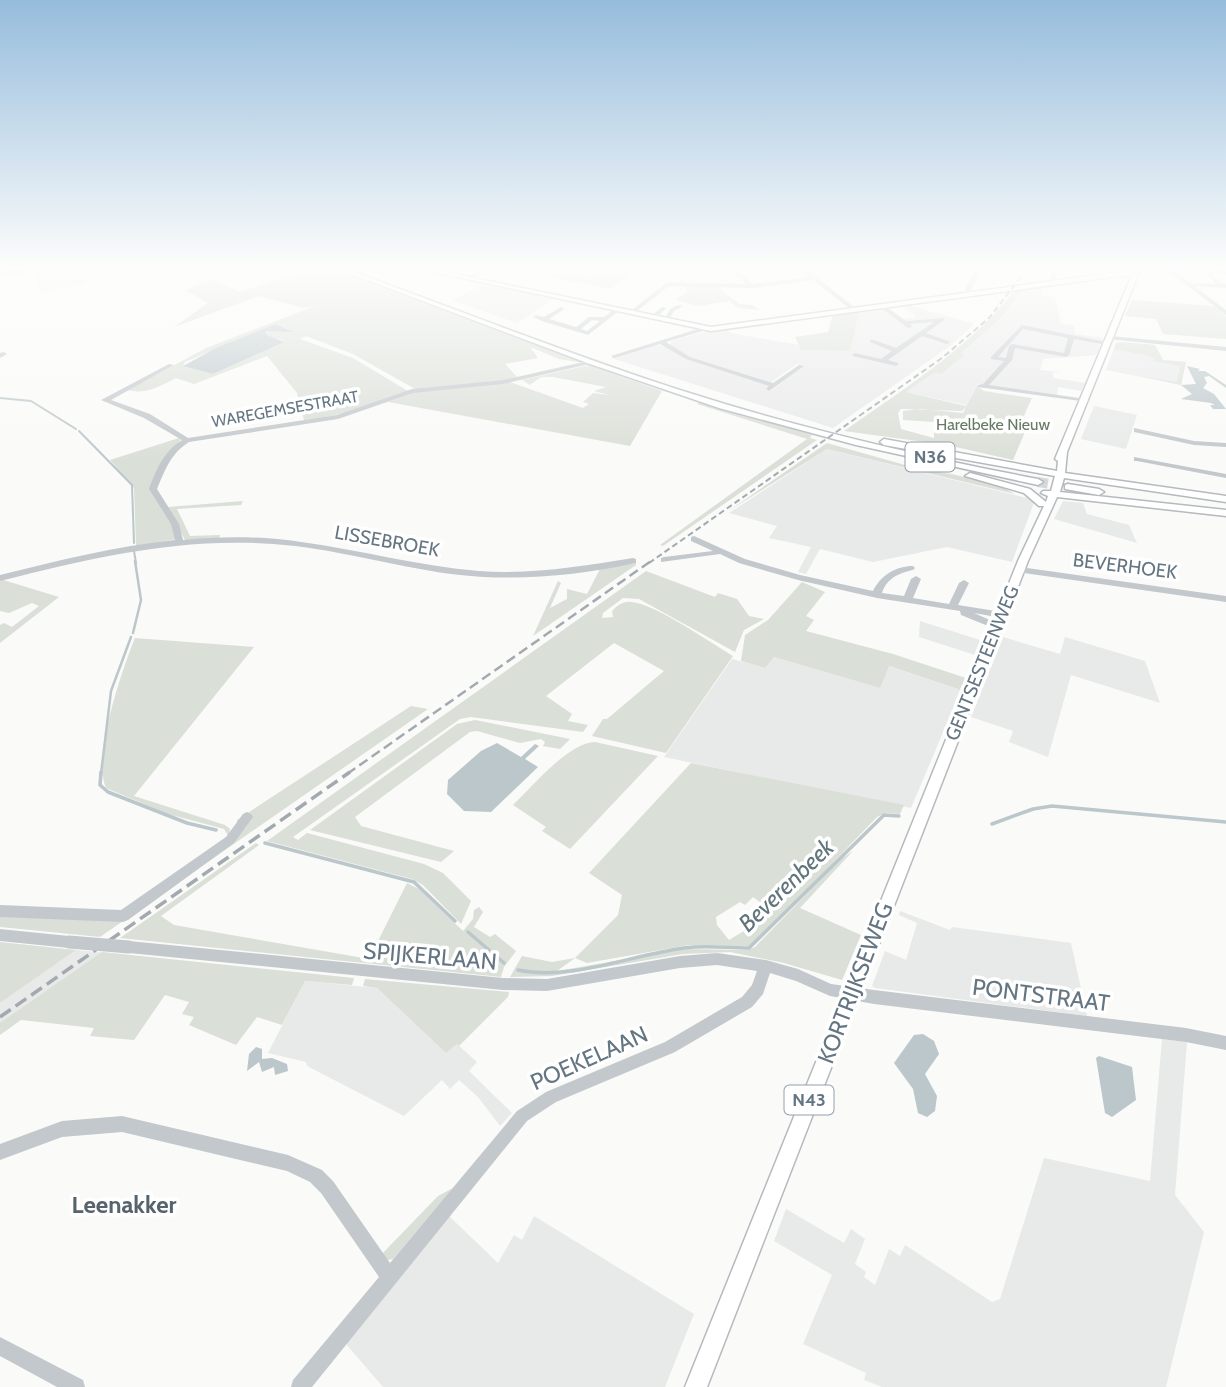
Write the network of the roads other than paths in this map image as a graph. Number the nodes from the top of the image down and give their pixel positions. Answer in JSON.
{"nodes":[{"id":1,"x":513,"y":333,"type":"edge"},
{"id":2,"x":528,"y":333,"type":"edge"},
{"id":3,"x":692,"y":333,"type":"edge"},
{"id":4,"x":918,"y":333,"type":"edge"},
{"id":5,"x":924,"y":333,"type":"edge"},
{"id":6,"x":1016,"y":333,"type":"edge"},
{"id":7,"x":1051,"y":333,"type":"edge"},
{"id":8,"x":1112,"y":333,"type":"edge"},
{"id":9,"x":921,"y":335,"type":"junction"},
{"id":10,"x":1072,"y":337,"type":"junction"},
{"id":11,"x":872,"y":341,"type":"dead end"},
{"id":12,"x":1109,"y":341,"type":"junction"},
{"id":13,"x":661,"y":342,"type":"junction"},
{"id":14,"x":947,"y":342,"type":"dead end"},
{"id":15,"x":1009,"y":345,"type":"junction"},
{"id":16,"x":1226,"y":349,"type":"edge"},
{"id":17,"x":898,"y":351,"type":"junction"},
{"id":18,"x":855,"y":355,"type":"dead end"},
{"id":19,"x":614,"y":356,"type":"dead end"},
{"id":20,"x":1009,"y":360,"type":"junction"},
{"id":21,"x":882,"y":361,"type":"junction"},
{"id":22,"x":592,"y":362,"type":"junction"},
{"id":23,"x":896,"y":364,"type":"dead end"},
{"id":24,"x":172,"y":365,"type":"dead end"},
{"id":25,"x":801,"y":366,"type":"dead end"},
{"id":26,"x":774,"y":385,"type":"junction"},
{"id":27,"x":767,"y":390,"type":"dead end"},
{"id":28,"x":1086,"y":401,"type":"junction"},
{"id":29,"x":771,"y":420,"type":"junction"},
{"id":30,"x":821,"y":430,"type":"junction"},
{"id":31,"x":1137,"y":430,"type":"dead end"},
{"id":32,"x":187,"y":440,"type":"junction"},
{"id":33,"x":1226,"y":446,"type":"edge"},
{"id":34,"x":1063,"y":453,"type":"joint"},
{"id":35,"x":1136,"y":458,"type":"dead end"},
{"id":36,"x":1060,"y":471,"type":"junction"},
{"id":37,"x":1226,"y":476,"type":"edge"},
{"id":38,"x":1039,"y":480,"type":"joint"},
{"id":39,"x":1004,"y":485,"type":"junction"},
{"id":40,"x":1069,"y":485,"type":"tunnel mouth"},
{"id":41,"x":1049,"y":493,"type":"junction"},
{"id":42,"x":1226,"y":499,"type":"edge"},
{"id":43,"x":1226,"y":506,"type":"edge"},
{"id":44,"x":1043,"y":509,"type":"junction"},
{"id":45,"x":1226,"y":513,"type":"edge"},
{"id":46,"x":694,"y":539,"type":"dead end"},
{"id":47,"x":180,"y":543,"type":"junction"},
{"id":48,"x":722,"y":554,"type":"junction"},
{"id":49,"x":664,"y":560,"type":"dead end"},
{"id":50,"x":633,"y":561,"type":"dead end"},
{"id":51,"x":910,"y":568,"type":"dead end"},
{"id":52,"x":1020,"y":570,"type":"junction"},
{"id":53,"x":0,"y":578,"type":"edge"},
{"id":54,"x":916,"y":579,"type":"dead end"},
{"id":55,"x":964,"y":583,"type":"dead end"},
{"id":56,"x":877,"y":595,"type":"junction"},
{"id":57,"x":1226,"y":599,"type":"edge"},
{"id":58,"x":906,"y":600,"type":"junction"},
{"id":59,"x":952,"y":608,"type":"junction"},
{"id":60,"x":1000,"y":621,"type":"junction"},
{"id":61,"x":922,"y":813,"type":"joint"},
{"id":62,"x":247,"y":817,"type":"dead end"},
{"id":63,"x":0,"y":911,"type":"edge"},
{"id":64,"x":0,"y":935,"type":"edge"},
{"id":65,"x":766,"y":966,"type":"junction"},
{"id":66,"x":850,"y":994,"type":"junction"},
{"id":67,"x":1226,"y":1043,"type":"edge"},
{"id":68,"x":0,"y":1152,"type":"edge"},
{"id":69,"x":389,"y":1276,"type":"junction"},
{"id":70,"x":0,"y":1346,"type":"edge"},
{"id":71,"x":76,"y":1387,"type":"edge"},
{"id":72,"x":300,"y":1387,"type":"edge"},
{"id":73,"x":696,"y":1387,"type":"edge"}],
"edges":[{"from":1,"to":22,"type":"main road","number":"N36"},
{"from":2,"to":30,"type":"main road","number":"N36"},
{"from":3,"to":13,"type":"street"},
{"from":4,"to":9,"type":"street"},
{"from":5,"to":9,"type":"street"},
{"from":6,"to":15,"type":"street"},
{"from":7,"to":10,"type":"street"},
{"from":8,"to":12,"type":"main road","name":"GENTSESTEENWEG","number":"N43"},
{"from":9,"to":14,"type":"street"},
{"from":9,"to":17,"type":"street"},
{"from":10,"to":12,"type":"street"},
{"from":10,"to":15,"type":"street"},
{"from":11,"to":17,"type":"street"},
{"from":12,"to":16,"type":"street"},
{"from":12,"to":28,"type":"main road","name":"GENTSESTEENWEG","number":"N43"},
{"from":13,"to":19,"type":"street"},
{"from":13,"to":26,"type":"street"},
{"from":15,"to":20,"type":"street"},
{"from":15,"to":20,"type":"street"},
{"from":17,"to":21,"type":"street"},
{"from":18,"to":21,"type":"street"},
{"from":20,"to":28,"type":"street"},
{"from":21,"to":23,"type":"street"},
{"from":22,"to":29,"type":"main road","number":"N36"},
{"from":22,"to":32,"type":"street","name":"WAREGEMSESTRAAT"},
{"from":24,"to":32,"type":"street","name":"WAREGEMSESTRAAT"},
{"from":25,"to":26,"type":"street"},
{"from":26,"to":27,"type":"street"},
{"from":28,"to":34,"type":"main road","name":"GENTSESTEENWEG","number":"N43"},
{"from":29,"to":38,"type":"main road","number":"N36"},
{"from":29,"to":39,"type":"main road"},
{"from":30,"to":36,"type":"main road"},
{"from":30,"to":38,"type":"main road","number":"N36"},
{"from":31,"to":33,"type":"street"},
{"from":32,"to":47,"type":"street","name":"WAREGEMSESTRAAT"},
{"from":34,"to":36,"type":"main road","name":"GENTSESTEENWEG","number":"N43"},
{"from":35,"to":37,"type":"street"},
{"from":36,"to":41,"type":"main road","name":"GENTSESTEENWEG","number":"N43"},
{"from":36,"to":42,"type":"main road"},
{"from":39,"to":41,"type":"main road"},
{"from":39,"to":44,"type":"main road"},
{"from":40,"to":43,"type":"main road"},
{"from":41,"to":44,"type":"main road","name":"GENTSESTEENWEG","number":"N43"},
{"from":41,"to":45,"type":"main road"},
{"from":44,"to":52,"type":"main road","name":"GENTSESTEENWEG","number":"N43"},
{"from":46,"to":48,"type":"street"},
{"from":47,"to":50,"type":"street","name":"LISSEBROEK"},
{"from":47,"to":53,"type":"street","name":"LISSEBROEK"},
{"from":48,"to":49,"type":"street"},
{"from":48,"to":56,"type":"street"},
{"from":51,"to":56,"type":"street"},
{"from":52,"to":57,"type":"street","name":"BEVERHOEK"},
{"from":52,"to":60,"type":"main road","name":"GENTSESTEENWEG","number":"N43"},
{"from":54,"to":58,"type":"street"},
{"from":55,"to":59,"type":"street"},
{"from":56,"to":58,"type":"street"},
{"from":58,"to":59,"type":"street"},
{"from":59,"to":60,"type":"street"},
{"from":60,"to":61,"type":"main road","name":"GENTSESTEENWEG","number":"N43"},
{"from":61,"to":66,"type":"main road","name":"KORTRIJKSEWEG","number":"N43"},
{"from":62,"to":63,"type":"street"},
{"from":64,"to":65,"type":"street","name":"SPIJKERLAAN","bridge":true},
{"from":65,"to":66,"type":"street","name":"SPIJKERLAAN"},
{"from":65,"to":69,"type":"street","name":"POEKELAAN"},
{"from":66,"to":67,"type":"street","name":"PONTSTRAAT"},
{"from":66,"to":73,"type":"main road","name":"KORTRIJKSEWEG","number":"N43"},
{"from":68,"to":69,"type":"street"},
{"from":69,"to":72,"type":"street","name":"POEKELAAN"},
{"from":70,"to":71,"type":"street"}]}
